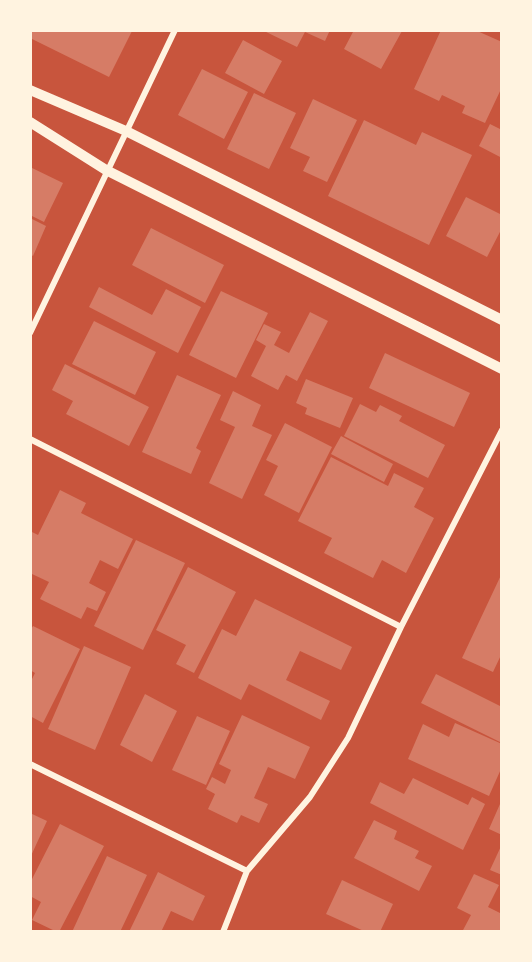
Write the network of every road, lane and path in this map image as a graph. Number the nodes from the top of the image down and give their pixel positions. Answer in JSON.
{"nodes":[{"id":1,"x":176,"y":30,"type":"edge"},
{"id":2,"x":30,"y":90,"type":"edge"},
{"id":3,"x":30,"y":122,"type":"edge"},
{"id":4,"x":126,"y":131,"type":"junction"},
{"id":5,"x":106,"y":170,"type":"junction"},
{"id":6,"x":502,"y":320,"type":"edge"},
{"id":7,"x":30,"y":333,"type":"edge"},
{"id":8,"x":502,"y":369,"type":"edge"},
{"id":9,"x":502,"y":430,"type":"edge"},
{"id":10,"x":30,"y":439,"type":"edge"},
{"id":11,"x":401,"y":627,"type":"junction"},
{"id":12,"x":30,"y":764,"type":"edge"},
{"id":13,"x":247,"y":871,"type":"junction"},
{"id":14,"x":223,"y":932,"type":"edge"}],
"edges":[{"from":1,"to":4,"type":"street"},
{"from":2,"to":4,"type":"street"},
{"from":3,"to":5,"type":"street"},
{"from":4,"to":5,"type":"street"},
{"from":4,"to":6,"type":"street"},
{"from":5,"to":7,"type":"street"},
{"from":5,"to":8,"type":"street"},
{"from":9,"to":11,"type":"street"},
{"from":10,"to":11,"type":"street"},
{"from":11,"to":13,"type":"street"},
{"from":12,"to":13,"type":"street"},
{"from":13,"to":14,"type":"street"}]}
